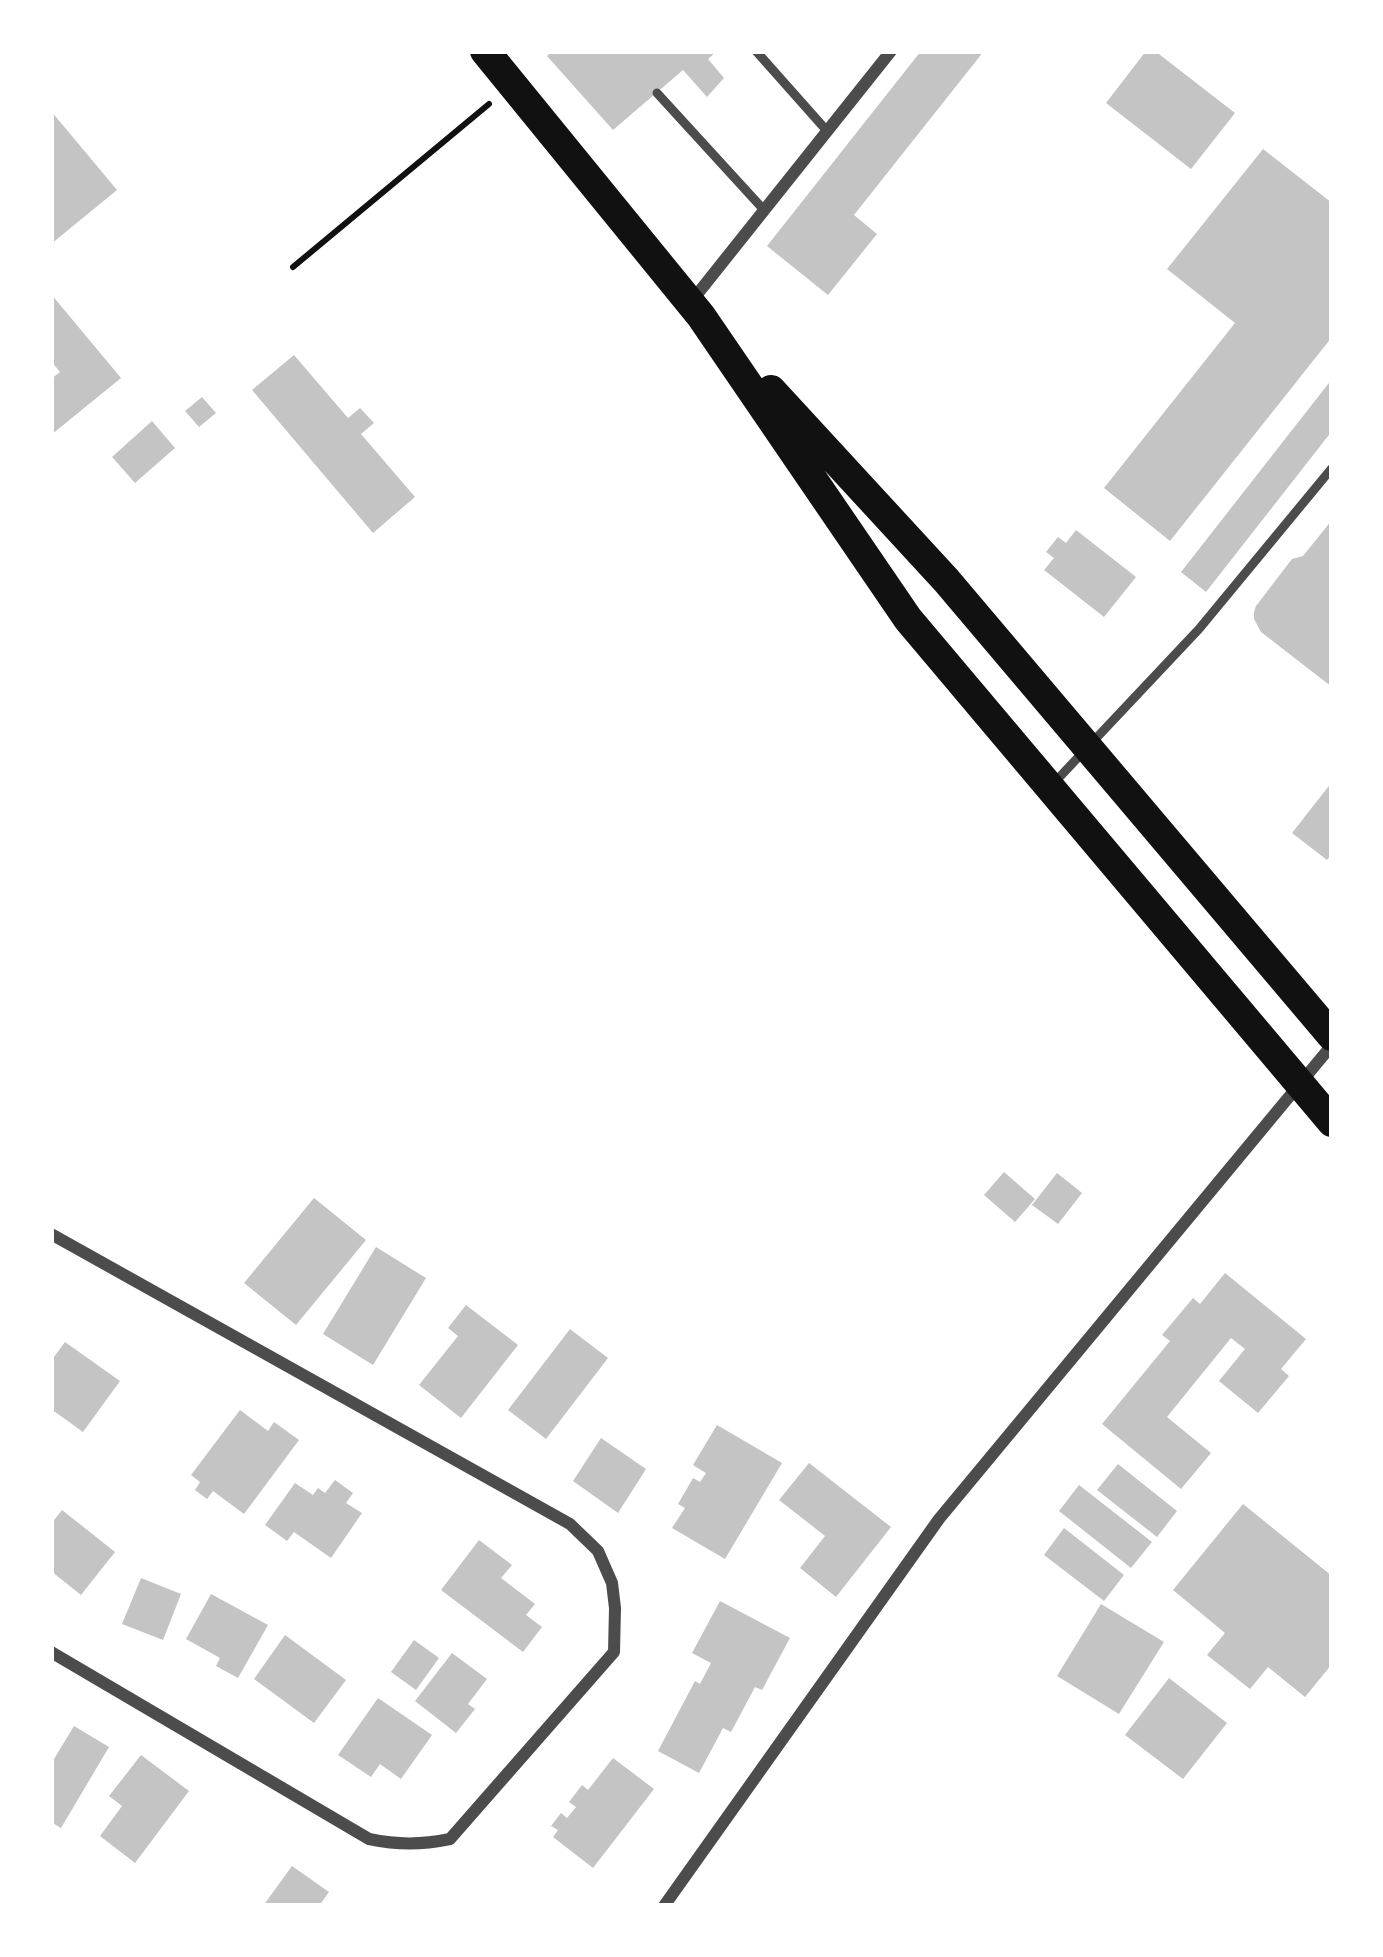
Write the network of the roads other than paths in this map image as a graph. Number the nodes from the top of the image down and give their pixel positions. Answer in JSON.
{"nodes":[{"id":1,"x":485,"y":51,"type":"edge"},
{"id":2,"x":756,"y":51,"type":"edge"},
{"id":3,"x":891,"y":51,"type":"edge"},
{"id":4,"x":657,"y":93,"type":"dead end"},
{"id":5,"x":827,"y":131,"type":"junction"},
{"id":6,"x":764,"y":210,"type":"junction"},
{"id":7,"x":696,"y":309,"type":"junction"},
{"id":8,"x":1332,"y":468,"type":"edge"},
{"id":9,"x":1088,"y":748,"type":"junction"},
{"id":10,"x":1049,"y":788,"type":"junction"},
{"id":11,"x":1332,"y":1041,"type":"edge"},
{"id":12,"x":1299,"y":1084,"type":"junction"},
{"id":13,"x":1332,"y":1122,"type":"edge"},
{"id":14,"x":51,"y":1234,"type":"edge"},
{"id":15,"x":51,"y":1652,"type":"edge"},
{"id":16,"x":664,"y":1906,"type":"edge"}],
"edges":[{"from":1,"to":7,"type":"highway"},
{"from":2,"to":5,"type":"lane"},
{"from":3,"to":5,"type":"street"},
{"from":4,"to":6,"type":"lane"},
{"from":5,"to":6,"type":"street"},
{"from":6,"to":7,"type":"street"},
{"from":7,"to":9,"type":"highway"},
{"from":7,"to":10,"type":"highway"},
{"from":8,"to":9,"type":"lane"},
{"from":9,"to":10,"type":"lane"},
{"from":9,"to":11,"type":"highway"},
{"from":10,"to":12,"type":"highway"},
{"from":11,"to":12,"type":"street"},
{"from":12,"to":13,"type":"highway"},
{"from":12,"to":16,"type":"street"},
{"from":14,"to":15,"type":"street"}]}
